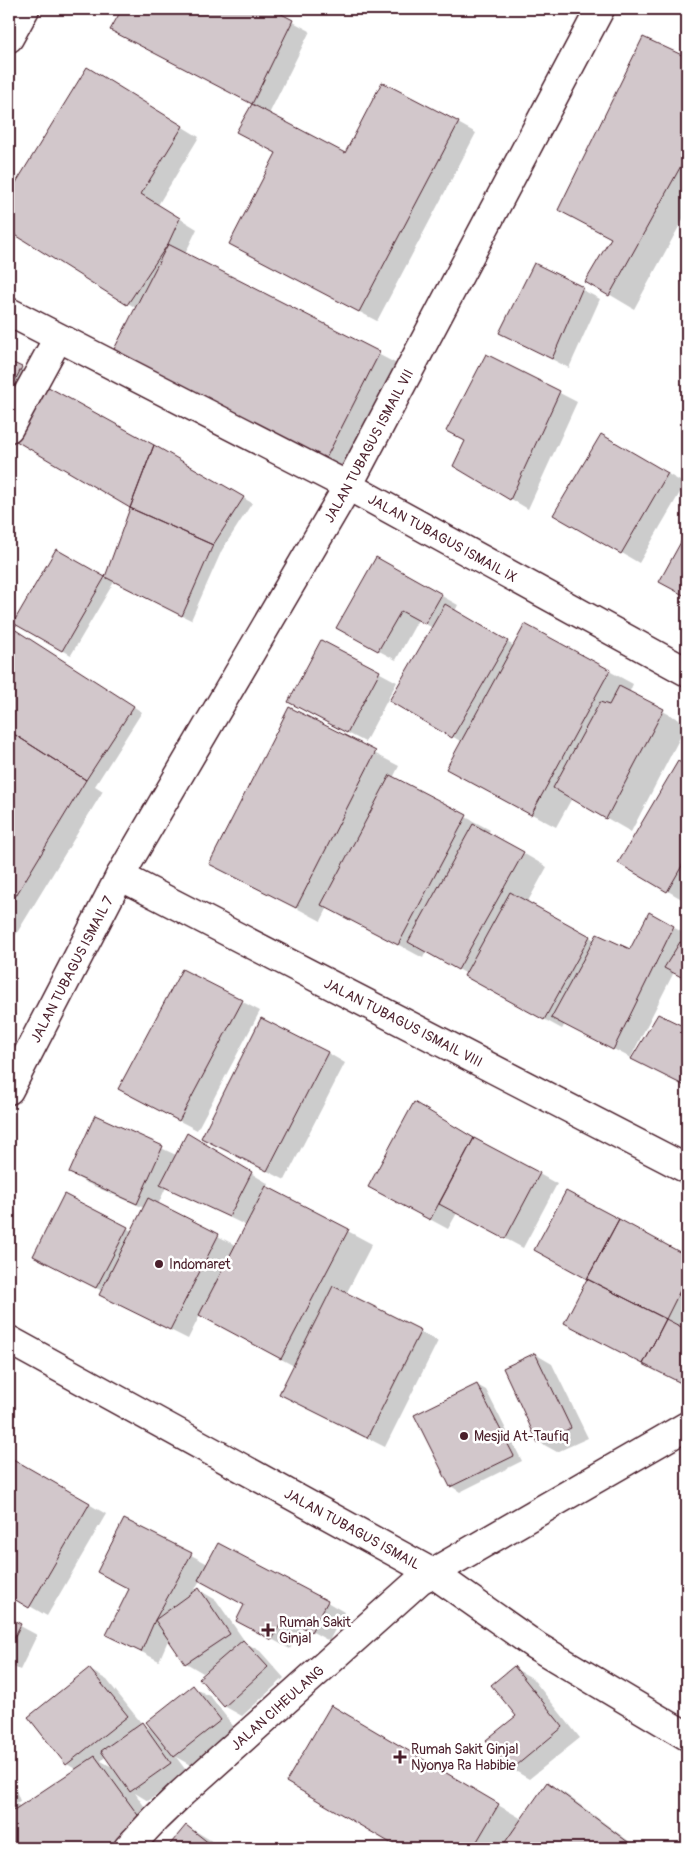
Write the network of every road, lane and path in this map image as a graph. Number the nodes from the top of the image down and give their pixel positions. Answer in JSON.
{"nodes":[{"id":1,"x":25,"y":9,"type":"edge"},
{"id":2,"x":600,"y":9,"type":"edge"},
{"id":3,"x":9,"y":38,"type":"edge"},
{"id":4,"x":9,"y":312,"type":"edge"},
{"id":5,"x":58,"y":338,"type":"junction"},
{"id":6,"x":9,"y":428,"type":"edge"},
{"id":7,"x":348,"y":486,"type":"junction"},
{"id":8,"x":687,"y":672,"type":"edge"},
{"id":9,"x":120,"y":876,"type":"junction"},
{"id":10,"x":9,"y":1090,"type":"edge"},
{"id":11,"x":687,"y":1169,"type":"edge"},
{"id":12,"x":9,"y":1340,"type":"edge"},
{"id":13,"x":687,"y":1426,"type":"edge"},
{"id":14,"x":431,"y":1572,"type":"junction"},
{"id":15,"x":687,"y":1736,"type":"edge"},
{"id":16,"x":128,"y":1848,"type":"edge"}],
"edges":[{"from":1,"to":3,"type":"street"},
{"from":2,"to":7,"type":"street","name":"JALAN TUBAGUS ISMAIL VII"},
{"from":4,"to":5,"type":"street","name":"JALAN TUBAGUS ISMAIL IX"},
{"from":5,"to":6,"type":"street"},
{"from":5,"to":7,"type":"street","name":"JALAN TUBAGUS ISMAIL IX"},
{"from":7,"to":8,"type":"street","name":"JALAN TUBAGUS ISMAIL IX"},
{"from":7,"to":9,"type":"street","name":"JALAN TUBAGUS ISMAIL VII"},
{"from":9,"to":10,"type":"street","name":"JALAN TUBAGUS ISMAIL 7"},
{"from":9,"to":11,"type":"street","name":"JALAN TUBAGUS ISMAIL VIII"},
{"from":12,"to":14,"type":"street","name":"JALAN TUBAGUS ISMAIL"},
{"from":13,"to":14,"type":"street","name":"JALAN CIHEULANG"},
{"from":14,"to":15,"type":"street","name":"JALAN TUBAGUS ISMAIL"},
{"from":14,"to":16,"type":"street","name":"JALAN CIHEULANG"}]}
